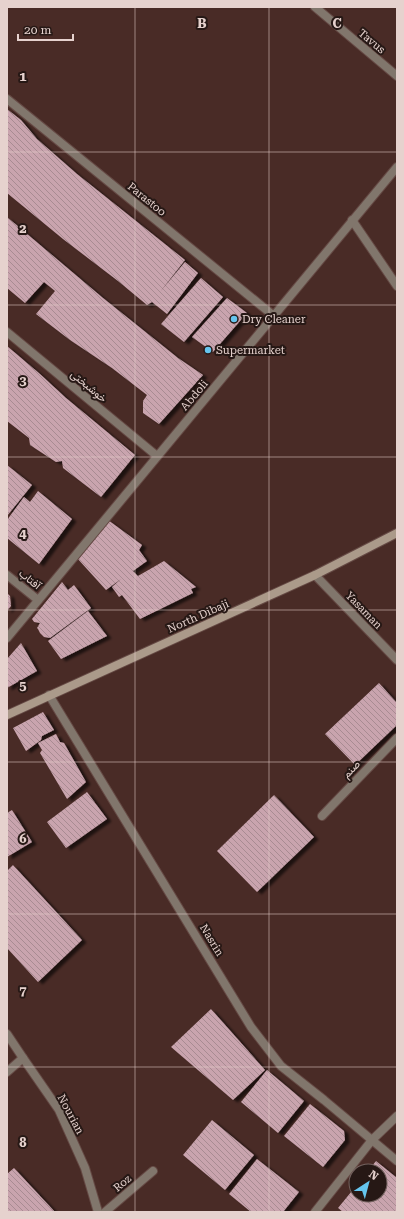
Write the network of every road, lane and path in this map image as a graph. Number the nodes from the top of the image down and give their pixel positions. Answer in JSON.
{"nodes":[{"id":1,"x":315,"y":7,"type":"edge"},
{"id":2,"x":397,"y":76,"type":"edge"},
{"id":3,"x":7,"y":99,"type":"edge"},
{"id":4,"x":397,"y":167,"type":"edge"},
{"id":5,"x":352,"y":220,"type":"junction"},
{"id":6,"x":397,"y":286,"type":"edge"},
{"id":7,"x":274,"y":316,"type":"junction"},
{"id":8,"x":7,"y":332,"type":"edge"},
{"id":9,"x":157,"y":456,"type":"junction"},
{"id":10,"x":397,"y":533,"type":"edge"},
{"id":11,"x":7,"y":575,"type":"edge"},
{"id":12,"x":315,"y":575,"type":"junction"},
{"id":13,"x":38,"y":600,"type":"junction"},
{"id":14,"x":7,"y":638,"type":"edge"},
{"id":15,"x":397,"y":660,"type":"edge"},
{"id":16,"x":49,"y":695,"type":"junction"},
{"id":17,"x":7,"y":715,"type":"edge"},
{"id":18,"x":397,"y":738,"type":"edge"},
{"id":19,"x":322,"y":816,"type":"dead end"},
{"id":20,"x":7,"y":1034,"type":"edge"},
{"id":21,"x":23,"y":1058,"type":"junction"},
{"id":22,"x":7,"y":1072,"type":"edge"},
{"id":23,"x":397,"y":1116,"type":"edge"},
{"id":24,"x":372,"y":1140,"type":"junction"},
{"id":25,"x":397,"y":1161,"type":"edge"},
{"id":26,"x":153,"y":1171,"type":"dead end"},
{"id":27,"x":98,"y":1212,"type":"edge"},
{"id":28,"x":105,"y":1212,"type":"edge"},
{"id":29,"x":315,"y":1212,"type":"edge"}],
"edges":[{"from":1,"to":2,"type":"street","name":"Tavus"},
{"from":3,"to":7,"type":"street","name":"Parastoo"},
{"from":4,"to":5,"type":"street","name":"Abdoli"},
{"from":5,"to":6,"type":"street"},
{"from":5,"to":7,"type":"street","name":"Abdoli"},
{"from":7,"to":9,"type":"street","name":"Abdoli"},
{"from":8,"to":9,"type":"street","name":"خوشبختی"},
{"from":9,"to":13,"type":"street","name":"Abdoli"},
{"from":10,"to":12,"type":"main road","name":"North Dibaji"},
{"from":11,"to":13,"type":"street","name":"آفتاب"},
{"from":12,"to":15,"type":"street","name":"Yasaman"},
{"from":12,"to":16,"type":"main road","name":"North Dibaji"},
{"from":13,"to":14,"type":"street","name":"Abdoli"},
{"from":16,"to":17,"type":"main road","name":"North Dibaji"},
{"from":16,"to":24,"type":"street","name":"Nasrin"},
{"from":18,"to":19,"type":"street","name":"صنم"},
{"from":20,"to":21,"type":"street","name":"Nourian"},
{"from":21,"to":22,"type":"street"},
{"from":21,"to":27,"type":"street","name":"Nourian"},
{"from":23,"to":24,"type":"street"},
{"from":24,"to":25,"type":"street","name":"Nasrin"},
{"from":24,"to":29,"type":"street"},
{"from":26,"to":28,"type":"street","name":"Roz"}]}
